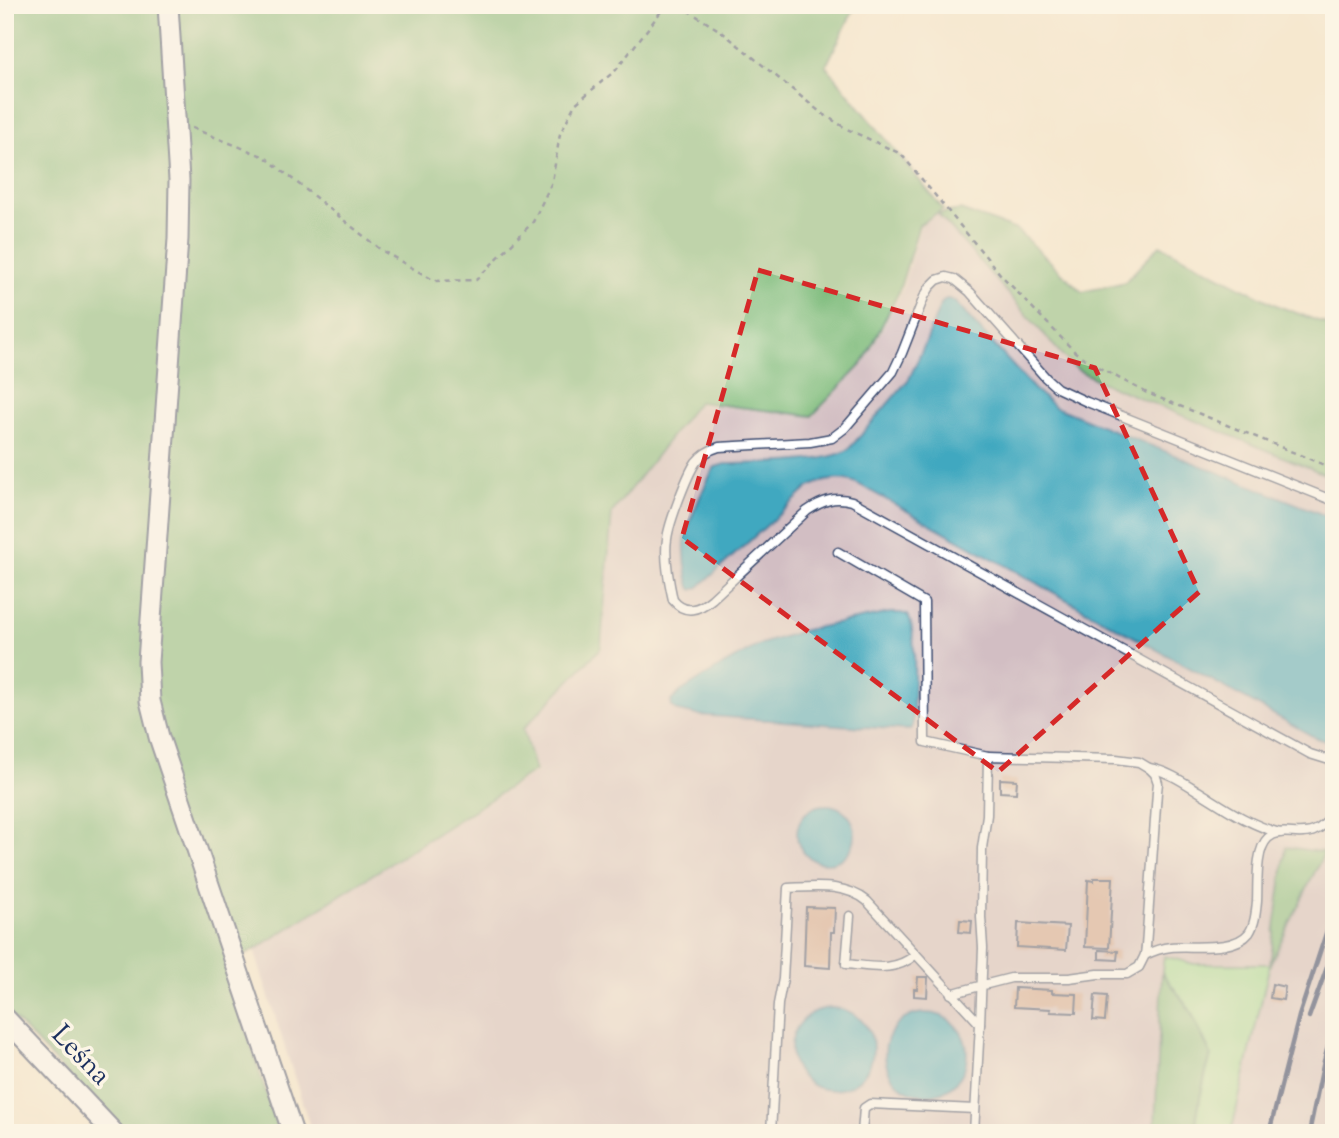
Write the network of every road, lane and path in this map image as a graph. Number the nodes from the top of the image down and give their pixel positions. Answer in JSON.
{"nodes":[{"id":1,"x":168,"y":5,"type":"edge"},
{"id":2,"x":666,"y":5,"type":"edge"},
{"id":3,"x":679,"y":5,"type":"edge"},
{"id":4,"x":176,"y":122,"type":"junction"},
{"id":5,"x":1334,"y":469,"type":"edge"},
{"id":6,"x":1334,"y":501,"type":"edge"},
{"id":7,"x":838,"y":552,"type":"dead end"},
{"id":8,"x":988,"y":756,"type":"junction"},
{"id":9,"x":1334,"y":759,"type":"edge"},
{"id":10,"x":1149,"y":768,"type":"junction"},
{"id":11,"x":1334,"y":812,"type":"edge"},
{"id":12,"x":1280,"y":833,"type":"junction"},
{"id":13,"x":850,"y":916,"type":"dead end"},
{"id":14,"x":915,"y":955,"type":"junction"},
{"id":15,"x":1145,"y":955,"type":"junction"},
{"id":16,"x":981,"y":986,"type":"junction"},
{"id":17,"x":951,"y":994,"type":"junction"},
{"id":18,"x":5,"y":1018,"type":"edge"},
{"id":19,"x":980,"y":1024,"type":"junction"},
{"id":20,"x":975,"y":1109,"type":"junction"},
{"id":21,"x":114,"y":1133,"type":"edge"},
{"id":22,"x":293,"y":1133,"type":"edge"},
{"id":23,"x":771,"y":1133,"type":"edge"},
{"id":24,"x":862,"y":1133,"type":"edge"},
{"id":25,"x":974,"y":1133,"type":"edge"}],
"edges":[{"from":1,"to":4,"type":"street"},
{"from":2,"to":4,"type":"path"},
{"from":3,"to":5,"type":"path"},
{"from":4,"to":22,"type":"street"},
{"from":6,"to":9,"type":"lane"},
{"from":7,"to":8,"type":"lane"},
{"from":8,"to":10,"type":"lane"},
{"from":8,"to":16,"type":"lane"},
{"from":10,"to":12,"type":"lane"},
{"from":10,"to":15,"type":"lane"},
{"from":11,"to":12,"type":"lane"},
{"from":12,"to":15,"type":"lane"},
{"from":13,"to":14,"type":"lane"},
{"from":14,"to":17,"type":"lane"},
{"from":14,"to":23,"type":"lane"},
{"from":15,"to":16,"type":"lane"},
{"from":16,"to":17,"type":"lane"},
{"from":16,"to":19,"type":"lane"},
{"from":17,"to":19,"type":"lane"},
{"from":18,"to":21,"type":"street","name":"Leśna"},
{"from":19,"to":20,"type":"lane"},
{"from":20,"to":24,"type":"lane"},
{"from":20,"to":25,"type":"lane"}]}
